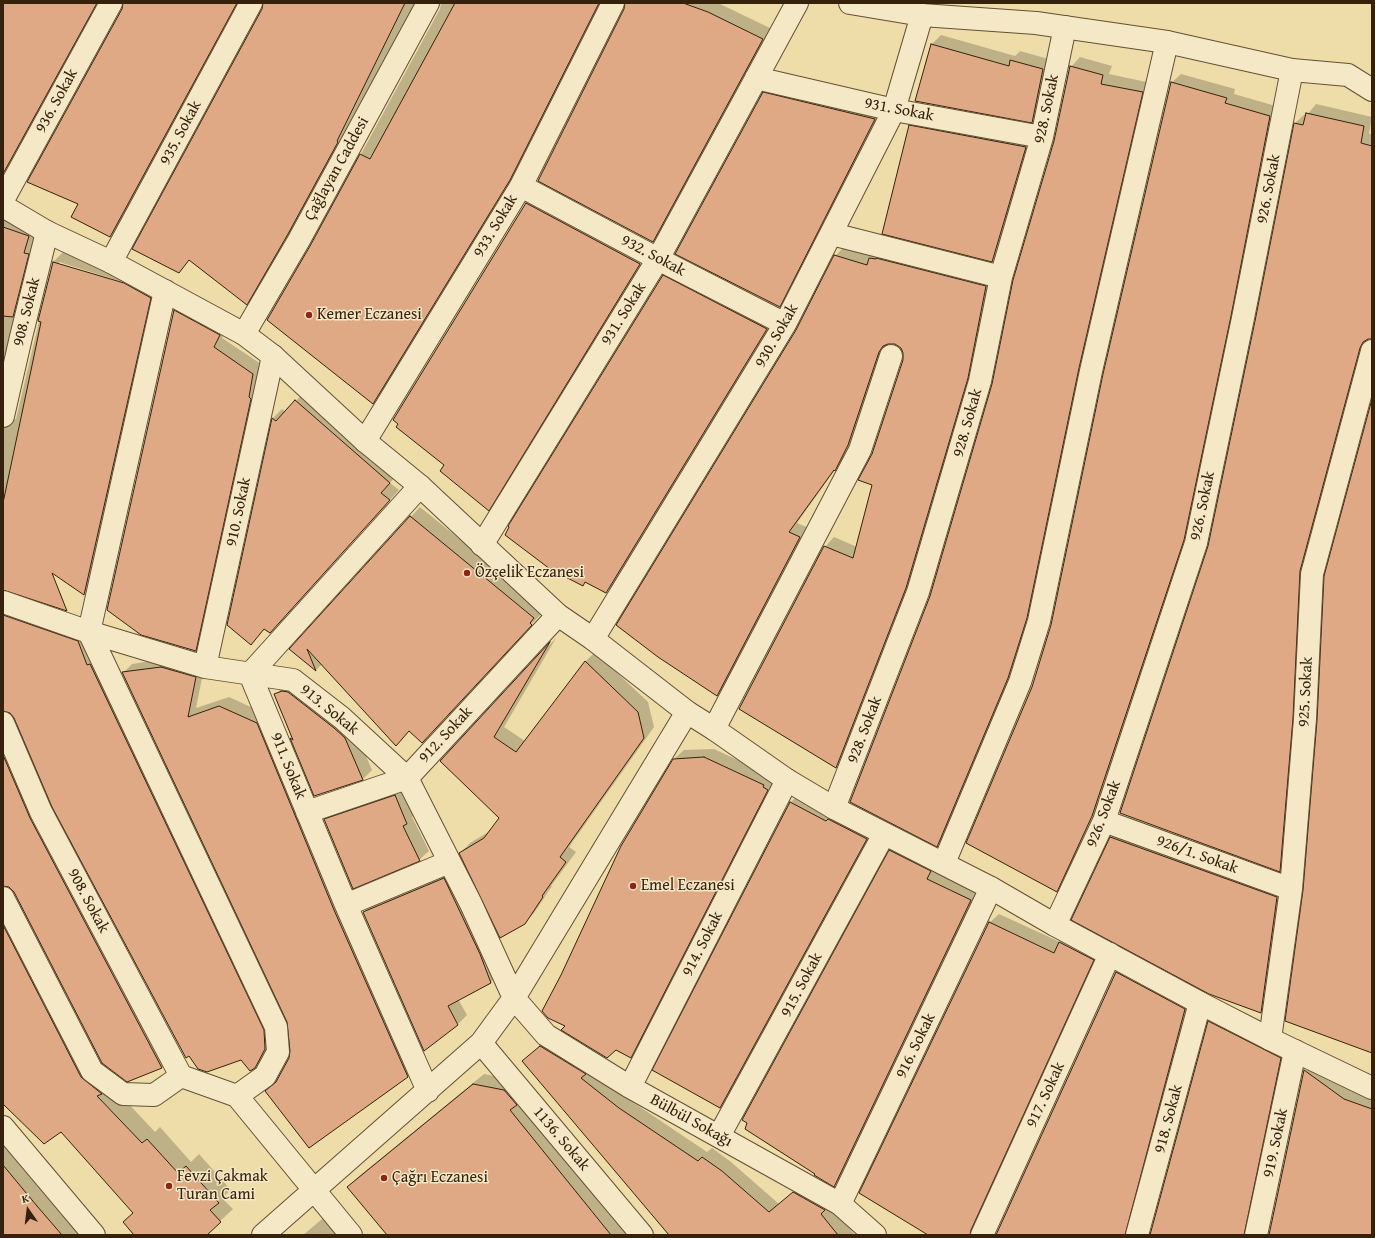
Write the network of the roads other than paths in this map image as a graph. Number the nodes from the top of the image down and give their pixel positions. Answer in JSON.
{"nodes":[{"id":1,"x":112,"y":3,"type":"edge"},
{"id":2,"x":251,"y":3,"type":"edge"},
{"id":3,"x":428,"y":3,"type":"edge"},
{"id":4,"x":613,"y":3,"type":"edge"},
{"id":5,"x":797,"y":3,"type":"edge"},
{"id":6,"x":850,"y":3,"type":"edge"},
{"id":7,"x":922,"y":15,"type":"junction"},
{"id":8,"x":1065,"y":27,"type":"junction"},
{"id":9,"x":1167,"y":42,"type":"junction"},
{"id":10,"x":1292,"y":70,"type":"junction"},
{"id":11,"x":756,"y":78,"type":"junction"},
{"id":12,"x":1372,"y":90,"type":"edge"},
{"id":13,"x":894,"y":110,"type":"junction"},
{"id":14,"x":1042,"y":137,"type":"junction"},
{"id":15,"x":521,"y":186,"type":"junction"},
{"id":16,"x":3,"y":200,"type":"edge"},
{"id":17,"x":3,"y":206,"type":"edge"},
{"id":18,"x":47,"y":232,"type":"junction"},
{"id":19,"x":832,"y":234,"type":"junction"},
{"id":20,"x":658,"y":259,"type":"junction"},
{"id":21,"x":111,"y":262,"type":"junction"},
{"id":22,"x":1001,"y":277,"type":"junction"},
{"id":23,"x":165,"y":291,"type":"junction"},
{"id":24,"x":786,"y":324,"type":"junction"},
{"id":25,"x":244,"y":334,"type":"junction"},
{"id":26,"x":12,"y":336,"type":"edge"},
{"id":27,"x":1372,"y":351,"type":"edge"},
{"id":28,"x":273,"y":356,"type":"junction"},
{"id":29,"x":891,"y":356,"type":"dead end"},
{"id":30,"x":3,"y":416,"type":"edge"},
{"id":31,"x":365,"y":441,"type":"junction"},
{"id":32,"x":420,"y":486,"type":"junction"},
{"id":33,"x":482,"y":545,"type":"junction"},
{"id":34,"x":3,"y":602,"type":"edge"},
{"id":35,"x":558,"y":615,"type":"junction"},
{"id":36,"x":89,"y":632,"type":"junction"},
{"id":37,"x":593,"y":639,"type":"junction"},
{"id":38,"x":205,"y":667,"type":"junction"},
{"id":39,"x":250,"y":674,"type":"junction"},
{"id":40,"x":687,"y":712,"type":"junction"},
{"id":41,"x":3,"y":723,"type":"edge"},
{"id":42,"x":714,"y":729,"type":"junction"},
{"id":43,"x":407,"y":778,"type":"junction"},
{"id":44,"x":787,"y":780,"type":"junction"},
{"id":45,"x":834,"y":808,"type":"junction"},
{"id":46,"x":307,"y":812,"type":"junction"},
{"id":47,"x":1104,"y":821,"type":"junction"},
{"id":48,"x":884,"y":834,"type":"junction"},
{"id":49,"x":449,"y":862,"type":"junction"},
{"id":50,"x":944,"y":863,"type":"junction"},
{"id":51,"x":992,"y":888,"type":"junction"},
{"id":52,"x":1291,"y":889,"type":"junction"},
{"id":53,"x":3,"y":898,"type":"edge"},
{"id":54,"x":346,"y":905,"type":"junction"},
{"id":55,"x":1055,"y":925,"type":"junction"},
{"id":56,"x":1110,"y":954,"type":"junction"},
{"id":57,"x":514,"y":998,"type":"junction"},
{"id":58,"x":1200,"y":1003,"type":"junction"},
{"id":59,"x":1270,"y":1039,"type":"junction"},
{"id":60,"x":481,"y":1043,"type":"junction"},
{"id":61,"x":1295,"y":1051,"type":"junction"},
{"id":62,"x":181,"y":1076,"type":"junction"},
{"id":63,"x":630,"y":1088,"type":"junction"},
{"id":64,"x":1372,"y":1088,"type":"edge"},
{"id":65,"x":428,"y":1091,"type":"junction"},
{"id":66,"x":237,"y":1096,"type":"junction"},
{"id":67,"x":3,"y":1127,"type":"edge"},
{"id":68,"x":720,"y":1136,"type":"junction"},
{"id":69,"x":314,"y":1190,"type":"junction"},
{"id":70,"x":840,"y":1204,"type":"junction"},
{"id":71,"x":94,"y":1235,"type":"edge"},
{"id":72,"x":264,"y":1235,"type":"edge"},
{"id":73,"x":351,"y":1235,"type":"edge"},
{"id":74,"x":642,"y":1235,"type":"edge"},
{"id":75,"x":875,"y":1235,"type":"edge"},
{"id":76,"x":982,"y":1235,"type":"edge"},
{"id":77,"x":1137,"y":1235,"type":"edge"},
{"id":78,"x":1256,"y":1235,"type":"edge"}],
"edges":[{"from":1,"to":16,"type":"street","name":"936. Sokak"},
{"from":2,"to":21,"type":"street","name":"935. Sokak"},
{"from":3,"to":25,"type":"street","name":"Çağlayan Caddesi"},
{"from":4,"to":15,"type":"street","name":"933. Sokak"},
{"from":5,"to":11,"type":"street","name":"931. Sokak"},
{"from":6,"to":7,"type":"street"},
{"from":7,"to":8,"type":"street"},
{"from":7,"to":13,"type":"street","name":"930. Sokak"},
{"from":8,"to":9,"type":"street"},
{"from":8,"to":14,"type":"street","name":"928. Sokak"},
{"from":9,"to":10,"type":"street"},
{"from":9,"to":50,"type":"street"},
{"from":10,"to":12,"type":"street"},
{"from":10,"to":47,"type":"street","name":"926. Sokak"},
{"from":11,"to":13,"type":"street","name":"931. Sokak"},
{"from":11,"to":20,"type":"street","name":"931. Sokak"},
{"from":13,"to":14,"type":"street","name":"931. Sokak"},
{"from":13,"to":19,"type":"street","name":"930. Sokak"},
{"from":14,"to":22,"type":"street","name":"928. Sokak"},
{"from":15,"to":20,"type":"street","name":"932. Sokak"},
{"from":15,"to":31,"type":"street","name":"933. Sokak"},
{"from":17,"to":18,"type":"street"},
{"from":18,"to":21,"type":"street"},
{"from":18,"to":26,"type":"street","name":"908. Sokak"},
{"from":19,"to":22,"type":"street"},
{"from":19,"to":24,"type":"street","name":"930. Sokak"},
{"from":20,"to":24,"type":"street","name":"932. Sokak"},
{"from":20,"to":33,"type":"street","name":"931. Sokak"},
{"from":21,"to":23,"type":"street"},
{"from":22,"to":45,"type":"street","name":"928. Sokak"},
{"from":23,"to":25,"type":"street"},
{"from":23,"to":36,"type":"street"},
{"from":24,"to":37,"type":"street","name":"930. Sokak"},
{"from":25,"to":28,"type":"street"},
{"from":26,"to":30,"type":"street","name":"908. Sokak"},
{"from":27,"to":52,"type":"street","name":"925. Sokak"},
{"from":28,"to":31,"type":"street"},
{"from":28,"to":38,"type":"street","name":"910. Sokak"},
{"from":29,"to":42,"type":"street"},
{"from":31,"to":32,"type":"street"},
{"from":32,"to":33,"type":"street"},
{"from":32,"to":39,"type":"street"},
{"from":33,"to":35,"type":"street"},
{"from":34,"to":36,"type":"street","name":"913. Sokak"},
{"from":35,"to":37,"type":"street"},
{"from":35,"to":43,"type":"street","name":"912. Sokak"},
{"from":36,"to":38,"type":"street","name":"913. Sokak"},
{"from":36,"to":66,"type":"street"},
{"from":37,"to":40,"type":"street"},
{"from":38,"to":39,"type":"street","name":"913. Sokak"},
{"from":39,"to":43,"type":"street","name":"913. Sokak"},
{"from":39,"to":46,"type":"street","name":"911. Sokak"},
{"from":40,"to":42,"type":"street"},
{"from":40,"to":57,"type":"street"},
{"from":41,"to":62,"type":"street","name":"908. Sokak"},
{"from":42,"to":44,"type":"street"},
{"from":43,"to":46,"type":"street","name":"912. Sokak"},
{"from":43,"to":49,"type":"street","name":"913. Sokak"},
{"from":44,"to":45,"type":"street"},
{"from":44,"to":63,"type":"street","name":"914. Sokak"},
{"from":45,"to":48,"type":"street"},
{"from":46,"to":54,"type":"street","name":"911. Sokak"},
{"from":47,"to":52,"type":"street","name":"926/1. Sokak"},
{"from":47,"to":55,"type":"street","name":"926. Sokak"},
{"from":48,"to":50,"type":"street"},
{"from":48,"to":68,"type":"street","name":"915. Sokak"},
{"from":49,"to":54,"type":"street"},
{"from":49,"to":57,"type":"street","name":"913. Sokak"},
{"from":50,"to":51,"type":"street"},
{"from":51,"to":55,"type":"street"},
{"from":51,"to":70,"type":"street","name":"916. Sokak"},
{"from":52,"to":59,"type":"street","name":"925. Sokak"},
{"from":53,"to":62,"type":"street"},
{"from":54,"to":65,"type":"street","name":"911. Sokak"},
{"from":55,"to":56,"type":"street"},
{"from":56,"to":58,"type":"street"},
{"from":56,"to":76,"type":"street","name":"917. Sokak"},
{"from":57,"to":60,"type":"street"},
{"from":57,"to":63,"type":"street","name":"Bülbül Sokağı"},
{"from":58,"to":59,"type":"street"},
{"from":58,"to":77,"type":"street","name":"918. Sokak"},
{"from":59,"to":61,"type":"street"},
{"from":60,"to":65,"type":"street"},
{"from":60,"to":74,"type":"street","name":"1136. Sokak"},
{"from":61,"to":64,"type":"street"},
{"from":61,"to":78,"type":"street","name":"919. Sokak"},
{"from":62,"to":66,"type":"street"},
{"from":63,"to":68,"type":"street","name":"Bülbül Sokağı"},
{"from":65,"to":69,"type":"street"},
{"from":66,"to":69,"type":"street"},
{"from":67,"to":71,"type":"street"},
{"from":68,"to":70,"type":"street","name":"Bülbül Sokağı"},
{"from":69,"to":72,"type":"street"},
{"from":69,"to":73,"type":"street"},
{"from":70,"to":75,"type":"street","name":"Bülbül Sokağı"}]}
